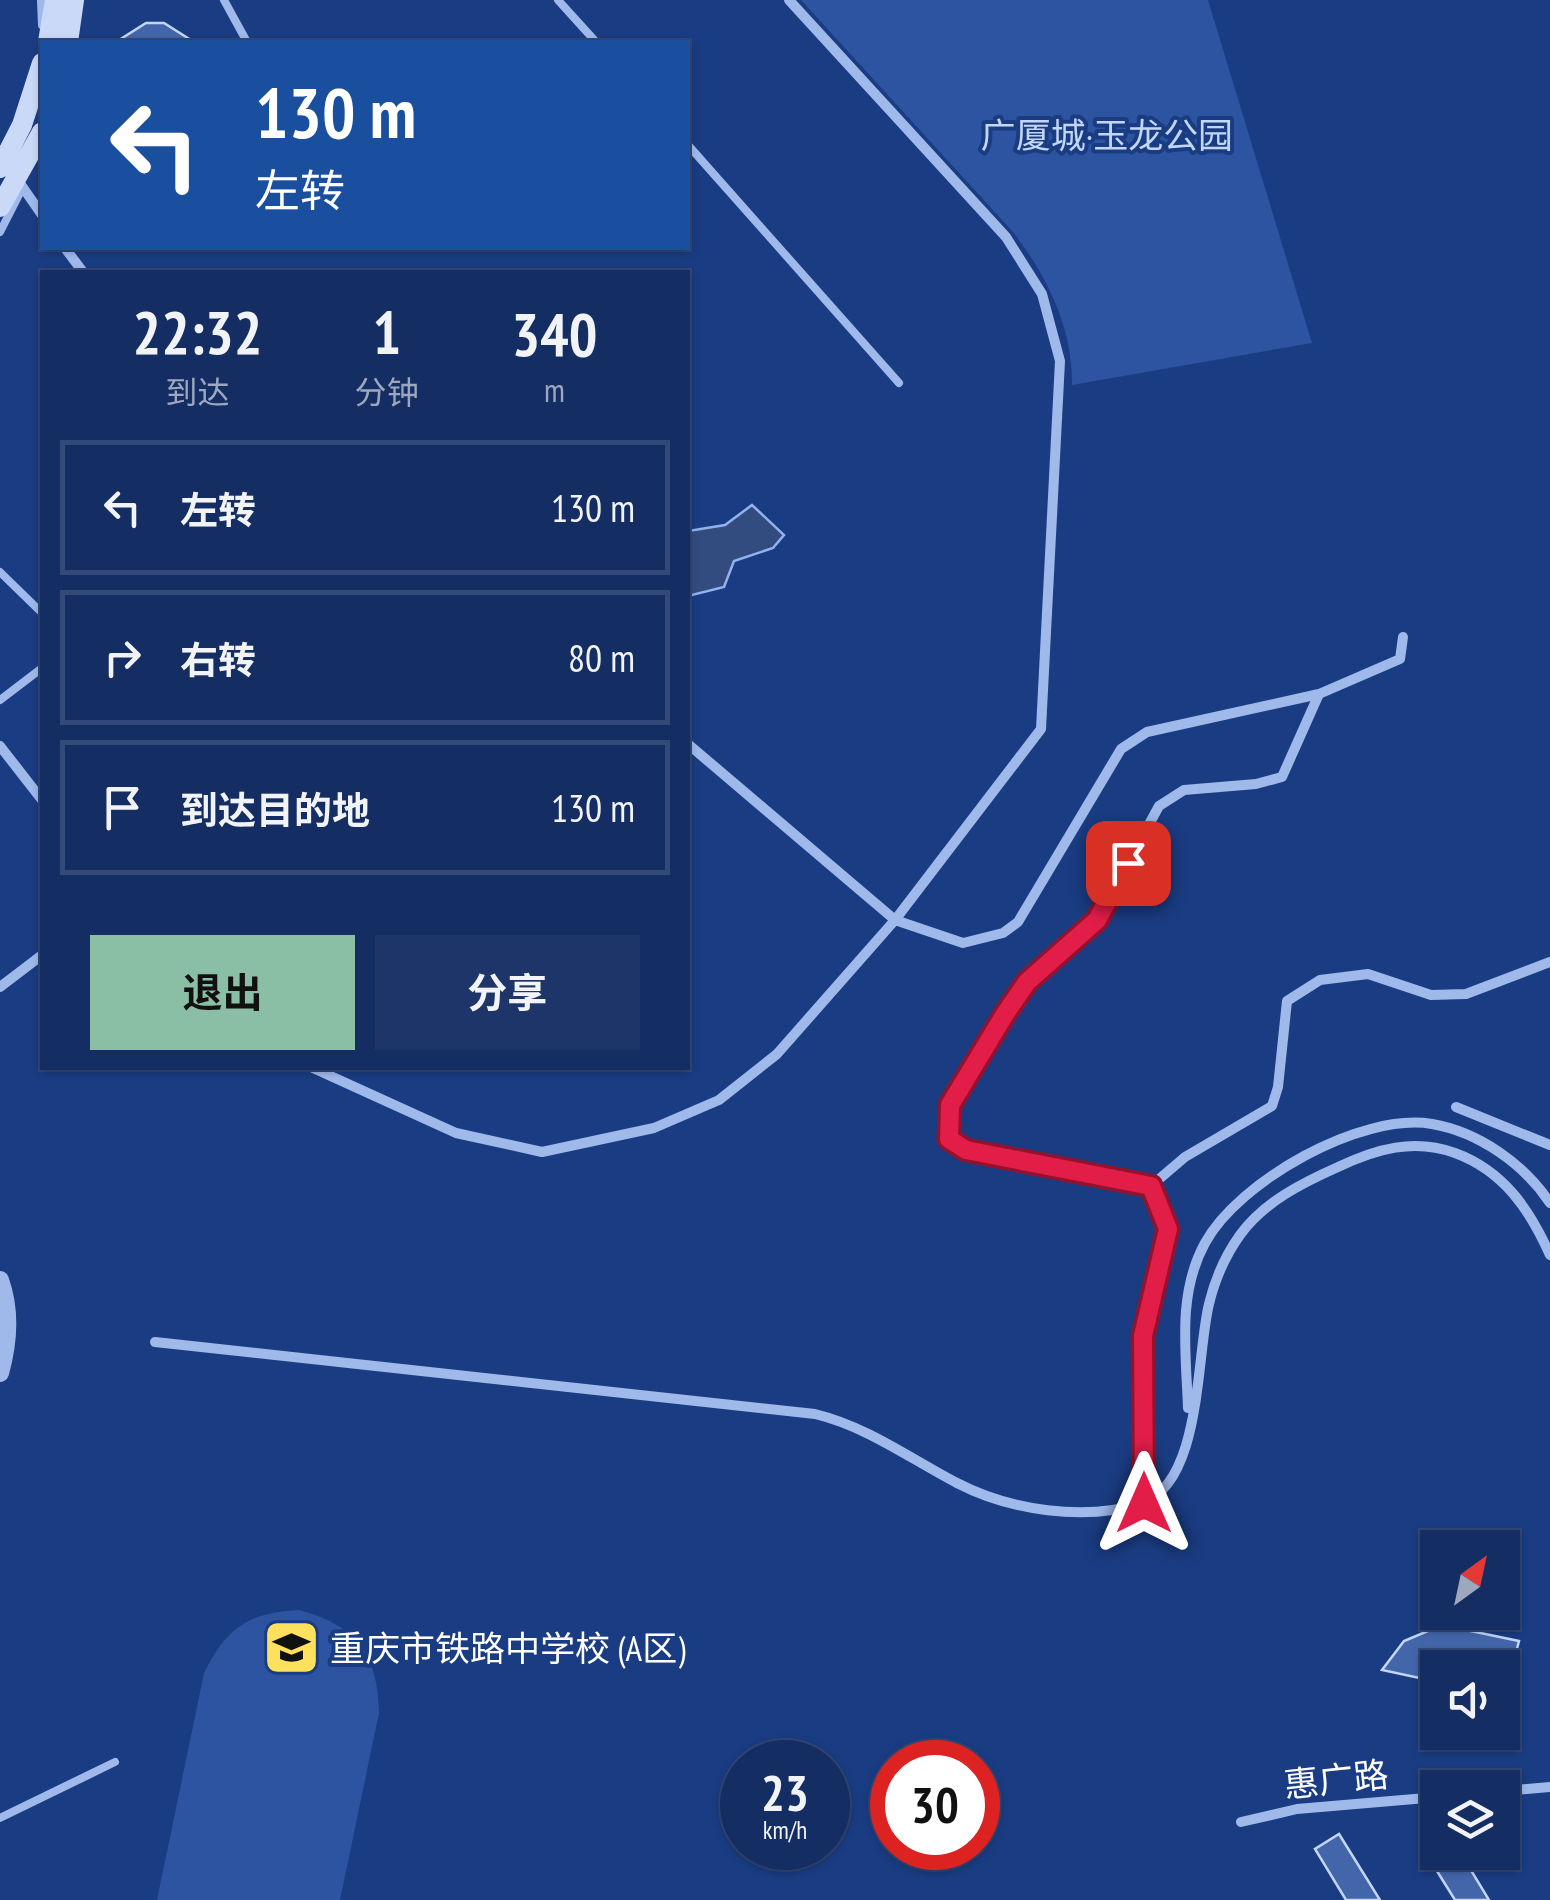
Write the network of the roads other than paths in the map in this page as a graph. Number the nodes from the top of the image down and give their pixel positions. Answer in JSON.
{"nodes":[{"id":1,"x":41,"y":0,"type":"edge"},
{"id":2,"x":54,"y":0,"type":"edge"},
{"id":3,"x":74,"y":0,"type":"edge"},
{"id":4,"x":224,"y":0,"type":"edge"},
{"id":5,"x":558,"y":0,"type":"edge"},
{"id":6,"x":788,"y":0,"type":"edge"},
{"id":7,"x":42,"y":40,"type":"edge"},
{"id":8,"x":48,"y":40,"type":"edge"},
{"id":9,"x":68,"y":40,"type":"edge"},
{"id":10,"x":247,"y":40,"type":"edge"},
{"id":11,"x":594,"y":40,"type":"edge"},
{"id":12,"x":40,"y":70,"type":"edge"},
{"id":13,"x":40,"y":136,"type":"edge"},
{"id":14,"x":690,"y":148,"type":"edge"},
{"id":15,"x":11,"y":175,"type":"edge"},
{"id":16,"x":0,"y":207,"type":"edge"},
{"id":17,"x":40,"y":212,"type":"edge"},
{"id":18,"x":0,"y":232,"type":"edge"},
{"id":19,"x":899,"y":383,"type":"dead end"},
{"id":20,"x":0,"y":572,"type":"edge"},
{"id":21,"x":40,"y":611,"type":"edge"},
{"id":22,"x":1403,"y":637,"type":"dead end"},
{"id":23,"x":40,"y":670,"type":"edge"},
{"id":24,"x":1319,"y":694,"type":"junction"},
{"id":25,"x":0,"y":700,"type":"edge"},
{"id":26,"x":0,"y":746,"type":"edge"},
{"id":27,"x":690,"y":746,"type":"edge"},
{"id":28,"x":40,"y":797,"type":"edge"},
{"id":29,"x":895,"y":920,"type":"junction"},
{"id":30,"x":40,"y":956,"type":"edge"},
{"id":31,"x":1550,"y":962,"type":"edge"},
{"id":32,"x":0,"y":986,"type":"edge"},
{"id":33,"x":316,"y":1070,"type":"edge"},
{"id":34,"x":1456,"y":1106,"type":"dead end"},
{"id":35,"x":1550,"y":1145,"type":"edge"},
{"id":36,"x":1151,"y":1186,"type":"junction"},
{"id":37,"x":1550,"y":1203,"type":"edge"},
{"id":38,"x":1550,"y":1255,"type":"edge"},
{"id":39,"x":0,"y":1280,"type":"edge"},
{"id":40,"x":155,"y":1342,"type":"dead end"},
{"id":41,"x":0,"y":1372,"type":"edge"},
{"id":42,"x":1188,"y":1434,"type":"junction"},
{"id":43,"x":1144,"y":1503,"type":"junction"},
{"id":44,"x":115,"y":1762,"type":"dead end"},
{"id":45,"x":1550,"y":1787,"type":"edge"},
{"id":46,"x":1520,"y":1790,"type":"edge"},
{"id":47,"x":1420,"y":1799,"type":"edge"},
{"id":48,"x":0,"y":1818,"type":"edge"},
{"id":49,"x":1241,"y":1822,"type":"dead end"}],
"edges":[{"from":1,"to":7,"type":"lane"},
{"from":2,"to":8,"type":"main road"},
{"from":3,"to":9,"type":"main road"},
{"from":4,"to":10,"type":"lane"},
{"from":5,"to":11,"type":"lane"},
{"from":6,"to":29,"type":"street"},
{"from":12,"to":15,"type":"main road"},
{"from":13,"to":15,"type":"main road"},
{"from":14,"to":19,"type":"lane"},
{"from":15,"to":16,"type":"main road"},
{"from":15,"to":17,"type":"street"},
{"from":15,"to":18,"type":"lane"},
{"from":20,"to":21,"type":"lane"},
{"from":22,"to":24,"type":"street"},
{"from":23,"to":25,"type":"lane"},
{"from":24,"to":29,"type":"street"},
{"from":24,"to":36,"type":"street"},
{"from":26,"to":28,"type":"street"},
{"from":27,"to":29,"type":"street"},
{"from":29,"to":33,"type":"street"},
{"from":30,"to":32,"type":"street"},
{"from":31,"to":36,"type":"street"},
{"from":34,"to":35,"type":"street"},
{"from":36,"to":43,"type":"street"},
{"from":37,"to":42,"type":"street"},
{"from":38,"to":42,"type":"street"},
{"from":39,"to":41,"type":"street"},
{"from":40,"to":43,"type":"street"},
{"from":42,"to":43,"type":"street"},
{"from":44,"to":48,"type":"lane"},
{"from":45,"to":46,"type":"street"},
{"from":47,"to":49,"type":"street","name":"惠广路"}]}
